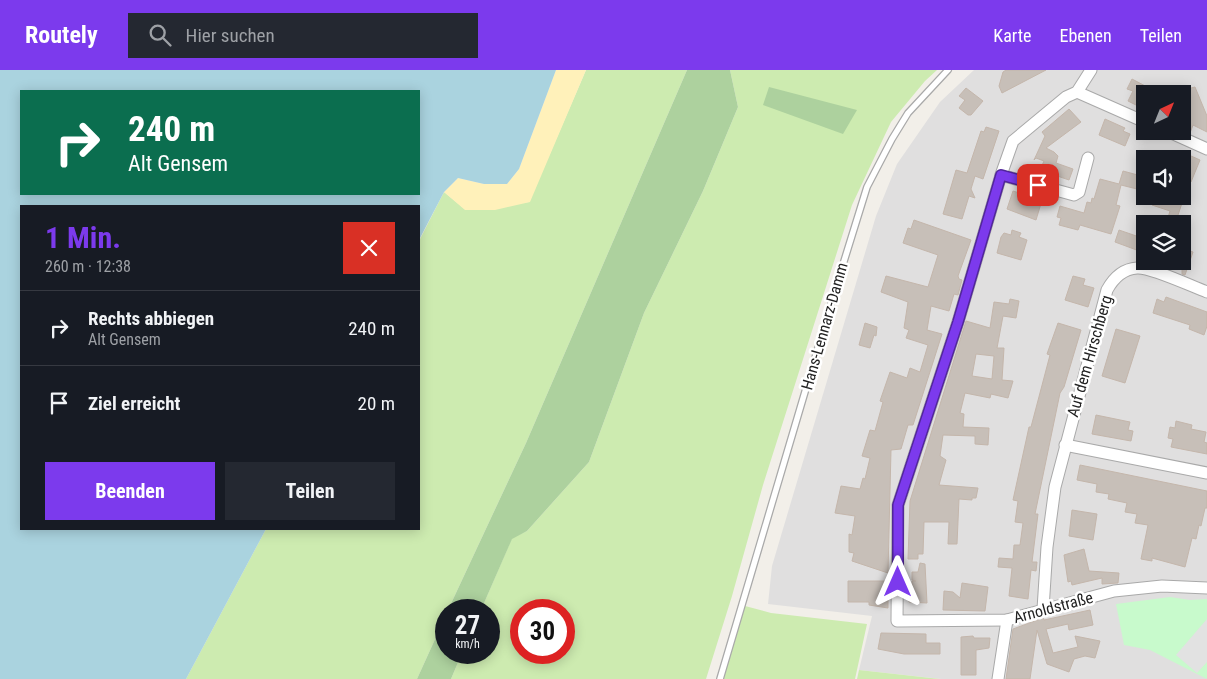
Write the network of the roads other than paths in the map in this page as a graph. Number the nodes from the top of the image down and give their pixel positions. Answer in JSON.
{"nodes":[{"id":1,"x":948,"y":70,"type":"edge"},
{"id":2,"x":1091,"y":70,"type":"edge"},
{"id":3,"x":1077,"y":92,"type":"junction"},
{"id":4,"x":1136,"y":118,"type":"edge"},
{"id":5,"x":1187,"y":140,"type":"edge"},
{"id":6,"x":1207,"y":149,"type":"edge"},
{"id":7,"x":1088,"y":158,"type":"dead end"},
{"id":8,"x":1001,"y":175,"type":"junction"},
{"id":9,"x":1207,"y":292,"type":"edge"},
{"id":10,"x":1065,"y":445,"type":"junction"},
{"id":11,"x":1207,"y":474,"type":"edge"},
{"id":12,"x":1207,"y":588,"type":"edge"},
{"id":13,"x":1043,"y":609,"type":"junction"},
{"id":14,"x":1007,"y":620,"type":"junction"},
{"id":15,"x":720,"y":679,"type":"edge"},
{"id":16,"x":998,"y":679,"type":"edge"}],
"edges":[{"from":1,"to":15,"type":"lane","name":"Hans-Lennarz-Damm"},
{"from":2,"to":3,"type":"street"},
{"from":3,"to":4,"type":"street"},
{"from":3,"to":8,"type":"street"},
{"from":5,"to":6,"type":"street"},
{"from":7,"to":8,"type":"street"},
{"from":8,"to":14,"type":"street","name":"Arnoldstraße"},
{"from":9,"to":10,"type":"street","name":"Auf dem Hirschberg"},
{"from":10,"to":11,"type":"street"},
{"from":10,"to":13,"type":"street","name":"Auf dem Hirschberg"},
{"from":12,"to":13,"type":"street","name":"Arnoldstraße"},
{"from":13,"to":14,"type":"street","name":"Arnoldstraße"},
{"from":14,"to":16,"type":"street"}]}
